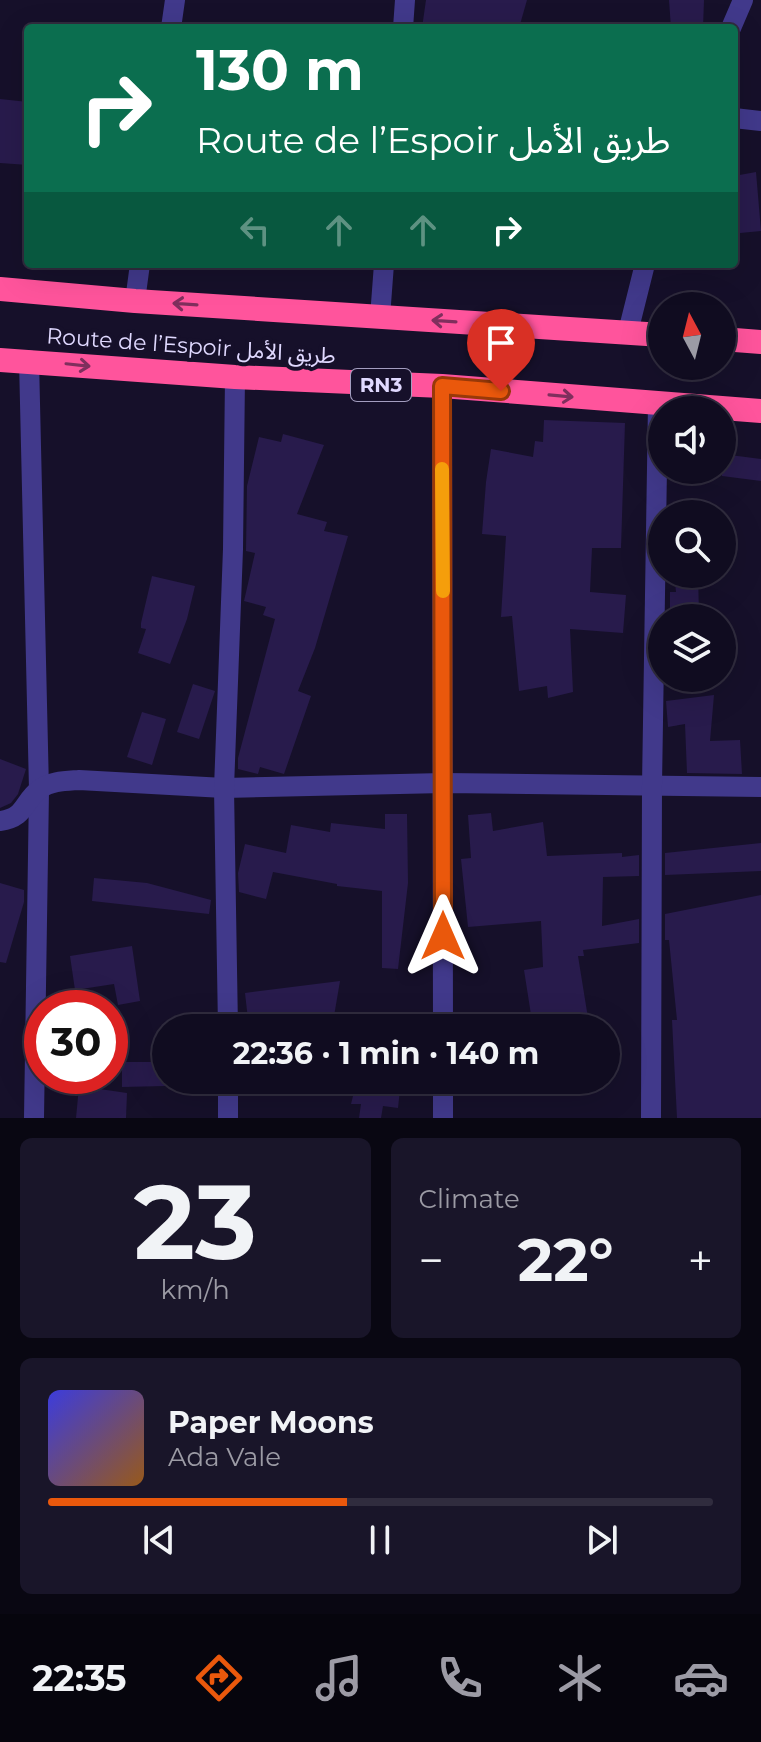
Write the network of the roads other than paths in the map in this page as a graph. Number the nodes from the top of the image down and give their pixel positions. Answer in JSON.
{"nodes":[{"id":1,"x":175,"y":0,"type":"edge"},
{"id":2,"x":405,"y":0,"type":"edge"},
{"id":3,"x":743,"y":0,"type":"edge"},
{"id":4,"x":172,"y":24,"type":"edge"},
{"id":5,"x":403,"y":24,"type":"edge"},
{"id":6,"x":733,"y":24,"type":"edge"},
{"id":7,"x":738,"y":118,"type":"edge"},
{"id":8,"x":761,"y":121,"type":"edge"},
{"id":9,"x":139,"y":268,"type":"edge"},
{"id":10,"x":384,"y":268,"type":"edge"},
{"id":11,"x":644,"y":268,"type":"edge"},
{"id":12,"x":0,"y":289,"type":"edge"},
{"id":13,"x":135,"y":301,"type":"junction"},
{"id":14,"x":380,"y":317,"type":"junction"},
{"id":15,"x":628,"y":332,"type":"junction"},
{"id":16,"x":648,"y":334,"type":"edge"},
{"id":17,"x":736,"y":340,"type":"edge"},
{"id":18,"x":761,"y":342,"type":"edge"},
{"id":19,"x":0,"y":360,"type":"edge"},
{"id":20,"x":29,"y":360,"type":"junction"},
{"id":21,"x":235,"y":377,"type":"junction"},
{"id":22,"x":442,"y":386,"type":"junction"},
{"id":23,"x":648,"y":403,"type":"edge"},
{"id":24,"x":736,"y":409,"type":"edge"},
{"id":25,"x":761,"y":411,"type":"edge"},
{"id":26,"x":657,"y":484,"type":"edge"},
{"id":27,"x":444,"y":783,"type":"junction"},
{"id":28,"x":652,"y":785,"type":"junction"},
{"id":29,"x":761,"y":787,"type":"edge"},
{"id":30,"x":224,"y":788,"type":"junction"},
{"id":31,"x":39,"y":790,"type":"junction"},
{"id":32,"x":0,"y":821,"type":"edge"},
{"id":33,"x":228,"y":1014,"type":"edge"},
{"id":34,"x":443,"y":1014,"type":"edge"},
{"id":35,"x":228,"y":1094,"type":"edge"},
{"id":36,"x":443,"y":1094,"type":"edge"},
{"id":37,"x":34,"y":1118,"type":"edge"},
{"id":38,"x":228,"y":1118,"type":"edge"},
{"id":39,"x":443,"y":1118,"type":"edge"},
{"id":40,"x":651,"y":1118,"type":"edge"}],
"edges":[{"from":1,"to":4,"type":"street"},
{"from":2,"to":5,"type":"street"},
{"from":3,"to":6,"type":"street"},
{"from":7,"to":8,"type":"street"},
{"from":9,"to":13,"type":"street"},
{"from":10,"to":14,"type":"street"},
{"from":11,"to":15,"type":"street"},
{"from":12,"to":13,"type":"highway","name":"Route de l’Espoir طريق الأمل"},
{"from":14,"to":13,"type":"highway","name":"Route de l’Espoir طريق الأمل","one_way":true},
{"from":15,"to":14,"type":"highway","name":"Route de l’Espoir طريق الأمل","one_way":true},
{"from":15,"to":16,"type":"highway","name":"Route de l’Espoir طريق الأمل"},
{"from":17,"to":18,"type":"highway"},
{"from":19,"to":20,"type":"highway","name":"Route de l’Espoir طريق الأمل","number":"RN3"},
{"from":20,"to":21,"type":"highway","name":"Route de l’Espoir طريق الأمل","number":"RN3","one_way":true},
{"from":20,"to":31,"type":"street"},
{"from":21,"to":22,"type":"highway","name":"Route de l’Espoir طريق الأمل","number":"RN3"},
{"from":21,"to":30,"type":"street"},
{"from":22,"to":23,"type":"highway","name":"Route de l’Espoir طريق الأمل","number":"RN3","one_way":true},
{"from":22,"to":27,"type":"street"},
{"from":24,"to":25,"type":"highway","name":"Route de l’Espoir طريق الأمل","number":"RN3"},
{"from":26,"to":28,"type":"street"},
{"from":27,"to":28,"type":"street"},
{"from":27,"to":30,"type":"street"},
{"from":27,"to":34,"type":"street"},
{"from":28,"to":29,"type":"street"},
{"from":28,"to":40,"type":"street"},
{"from":30,"to":31,"type":"street"},
{"from":30,"to":33,"type":"street"},
{"from":31,"to":32,"type":"street"},
{"from":31,"to":37,"type":"street"},
{"from":35,"to":38,"type":"street"},
{"from":36,"to":39,"type":"street"}]}
